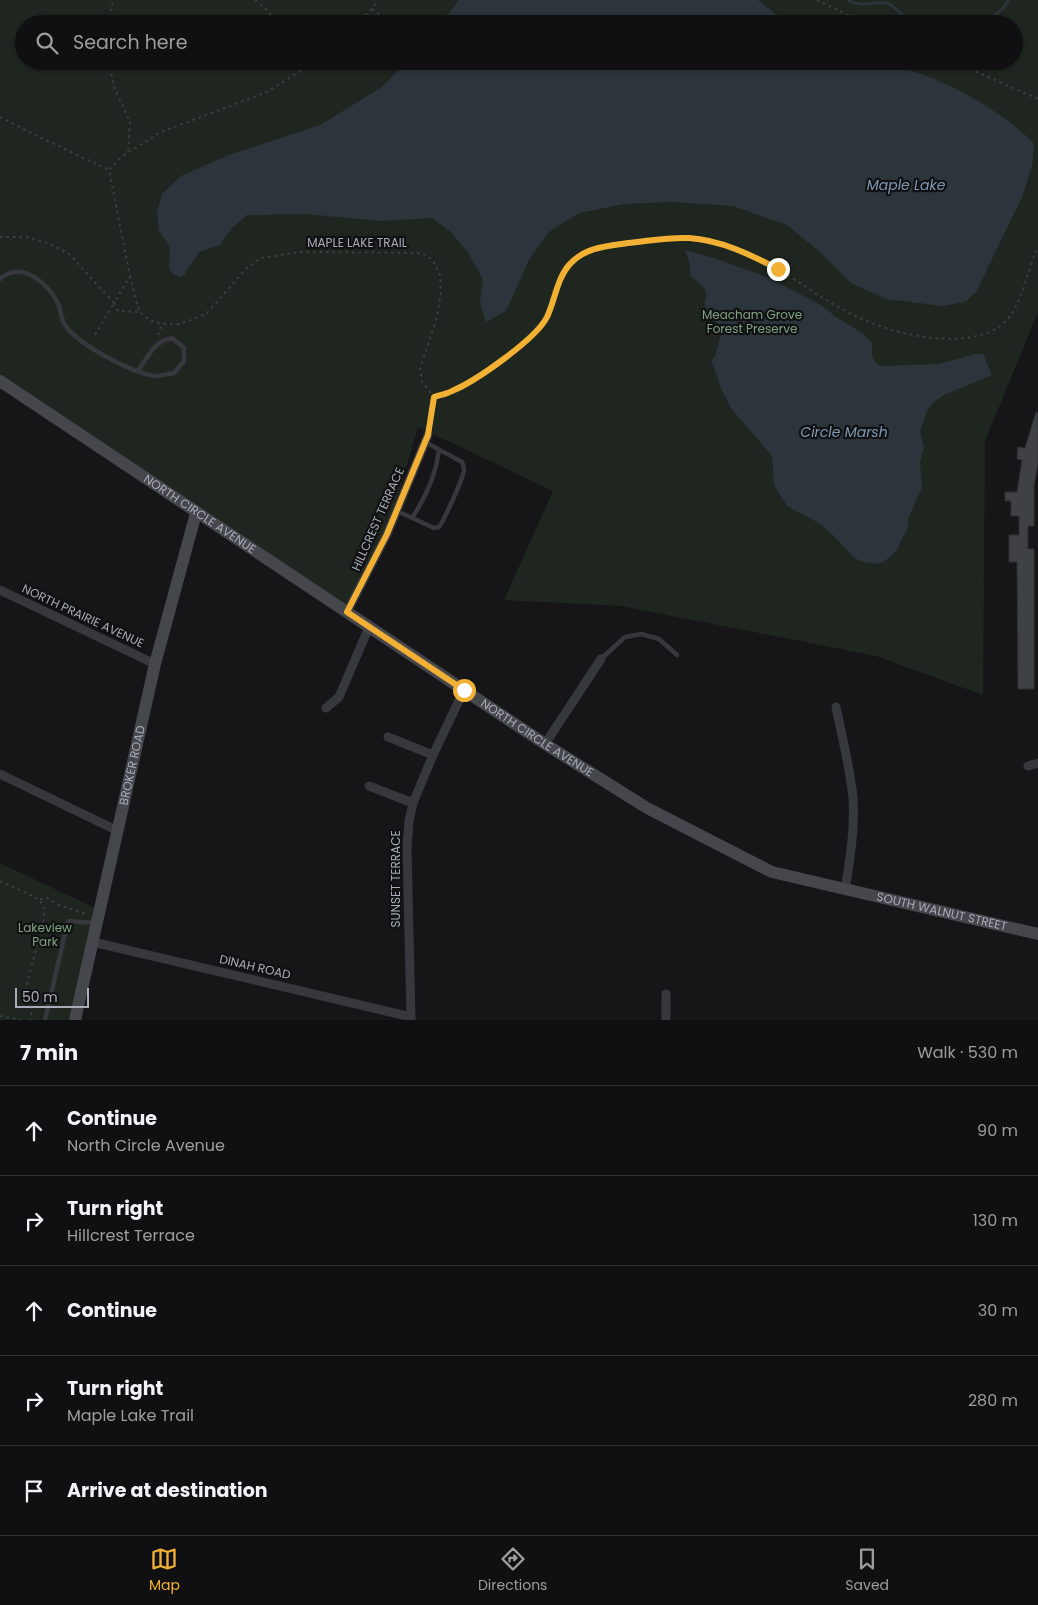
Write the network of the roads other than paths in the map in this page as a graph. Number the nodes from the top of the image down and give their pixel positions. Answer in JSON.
{"nodes":[{"id":1,"x":0,"y":278,"type":"edge"},
{"id":2,"x":138,"y":370,"type":"junction"},
{"id":3,"x":0,"y":381,"type":"edge"},
{"id":4,"x":426,"y":438,"type":"joint"},
{"id":5,"x":439,"y":450,"type":"junction"},
{"id":6,"x":397,"y":511,"type":"junction"},
{"id":7,"x":196,"y":513,"type":"junction"},
{"id":8,"x":412,"y":518,"type":"junction"},
{"id":9,"x":0,"y":590,"type":"edge"},
{"id":10,"x":347,"y":612,"type":"junction"},
{"id":11,"x":368,"y":627,"type":"junction"},
{"id":12,"x":677,"y":655,"type":"dead end"},
{"id":13,"x":601,"y":659,"type":"joint"},
{"id":14,"x":155,"y":664,"type":"junction"},
{"id":15,"x":464,"y":690,"type":"junction"},
{"id":16,"x":836,"y":707,"type":"dead end"},
{"id":17,"x":326,"y":708,"type":"dead end"},
{"id":18,"x":388,"y":738,"type":"dead end"},
{"id":19,"x":545,"y":744,"type":"junction"},
{"id":20,"x":433,"y":755,"type":"junction"},
{"id":21,"x":1038,"y":763,"type":"edge"},
{"id":22,"x":1028,"y":766,"type":"dead end"},
{"id":23,"x":0,"y":774,"type":"edge"},
{"id":24,"x":369,"y":786,"type":"dead end"},
{"id":25,"x":413,"y":803,"type":"junction"},
{"id":26,"x":118,"y":831,"type":"junction"},
{"id":27,"x":846,"y":890,"type":"junction"},
{"id":28,"x":97,"y":923,"type":"junction"},
{"id":29,"x":1038,"y":934,"type":"edge"},
{"id":30,"x":93,"y":942,"type":"junction"},
{"id":31,"x":666,"y":994,"type":"dead end"},
{"id":32,"x":410,"y":1019,"type":"edge"},
{"id":33,"x":46,"y":1020,"type":"edge"},
{"id":34,"x":75,"y":1020,"type":"edge"},
{"id":35,"x":666,"y":1020,"type":"edge"}],
"edges":[{"from":1,"to":2,"type":"lane"},
{"from":2,"to":2,"type":"lane"},
{"from":3,"to":7,"type":"street","name":"NORTH CIRCLE AVENUE"},
{"from":4,"to":5,"type":"lane"},
{"from":4,"to":6,"type":"street","name":"HILLCREST TERRACE"},
{"from":5,"to":8,"type":"lane"},
{"from":5,"to":8,"type":"lane"},
{"from":6,"to":8,"type":"lane"},
{"from":6,"to":10,"type":"street","name":"HILLCREST TERRACE"},
{"from":7,"to":10,"type":"street","name":"NORTH CIRCLE AVENUE"},
{"from":7,"to":14,"type":"street","name":"BROKER ROAD"},
{"from":9,"to":14,"type":"street","name":"NORTH PRAIRIE AVENUE"},
{"from":10,"to":11,"type":"street","name":"NORTH CIRCLE AVENUE"},
{"from":11,"to":15,"type":"street","name":"NORTH CIRCLE AVENUE"},
{"from":11,"to":17,"type":"street"},
{"from":12,"to":13,"type":"lane"},
{"from":13,"to":19,"type":"street"},
{"from":14,"to":26,"type":"street","name":"BROKER ROAD"},
{"from":15,"to":19,"type":"street","name":"NORTH CIRCLE AVENUE"},
{"from":15,"to":20,"type":"street","name":"SUNSET TERRACE"},
{"from":16,"to":27,"type":"street"},
{"from":18,"to":20,"type":"street"},
{"from":19,"to":27,"type":"street","name":"NORTH CIRCLE AVENUE"},
{"from":20,"to":25,"type":"street","name":"SUNSET TERRACE"},
{"from":21,"to":22,"type":"street"},
{"from":23,"to":26,"type":"street"},
{"from":24,"to":25,"type":"street"},
{"from":25,"to":32,"type":"street","name":"SUNSET TERRACE"},
{"from":26,"to":28,"type":"street","name":"BROKER ROAD"},
{"from":27,"to":29,"type":"street","name":"SOUTH WALNUT STREET"},
{"from":28,"to":30,"type":"street","name":"BROKER ROAD"},
{"from":28,"to":33,"type":"lane"},
{"from":30,"to":32,"type":"street","name":"DINAH ROAD"},
{"from":30,"to":34,"type":"street","name":"BROKER ROAD"},
{"from":31,"to":35,"type":"street"}]}
